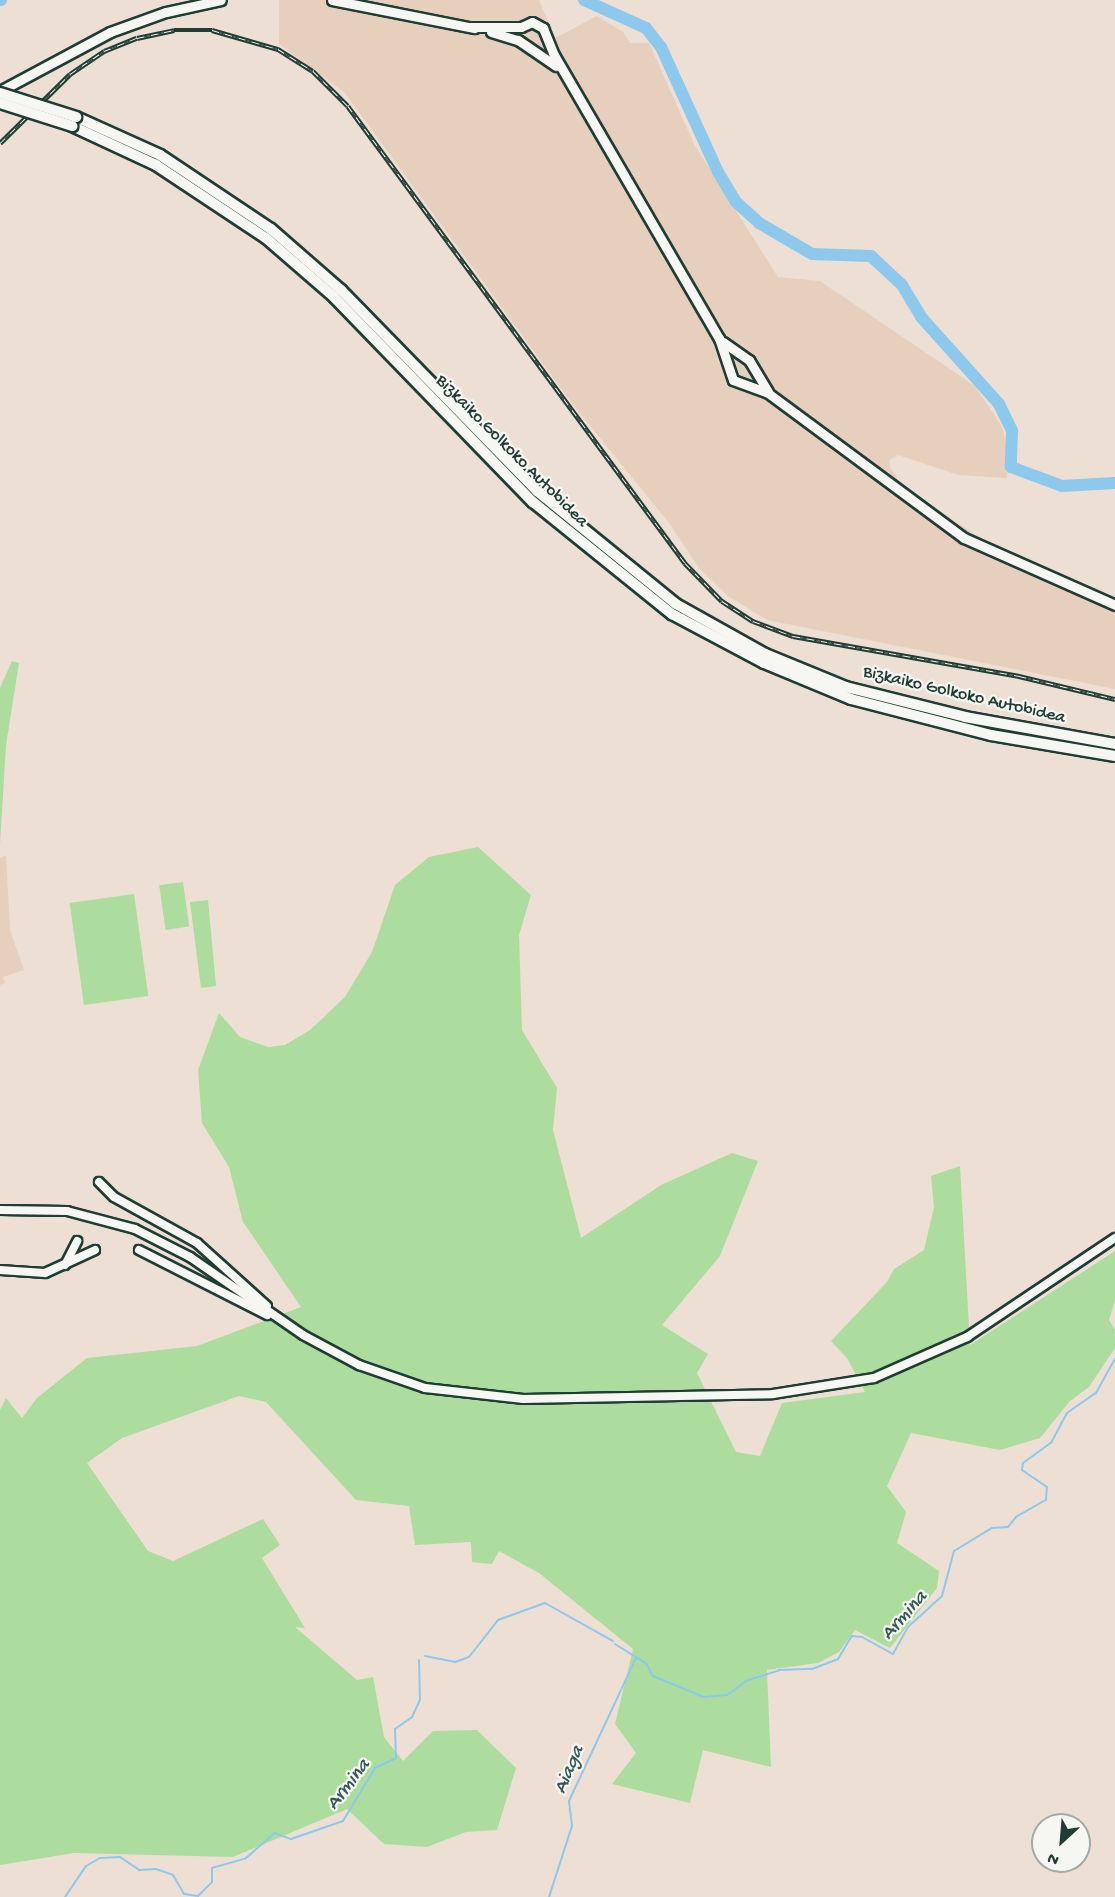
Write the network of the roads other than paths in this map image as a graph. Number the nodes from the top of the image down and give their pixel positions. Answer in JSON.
{"nodes":[{"id":1,"x":220,"y":0,"type":"edge"},
{"id":2,"x":332,"y":0,"type":"edge"},
{"id":3,"x":470,"y":27,"type":"junction"},
{"id":4,"x":520,"y":27,"type":"junction"},
{"id":5,"x":545,"y":38,"type":"junction"},
{"id":6,"x":518,"y":40,"type":"junction"},
{"id":7,"x":534,"y":49,"type":"junction"},
{"id":8,"x":564,"y":74,"type":"junction"},
{"id":9,"x":0,"y":92,"type":"edge"},
{"id":10,"x":0,"y":103,"type":"edge"},
{"id":11,"x":74,"y":121,"type":"junction"},
{"id":12,"x":719,"y":338,"type":"junction"},
{"id":13,"x":738,"y":357,"type":"junction"},
{"id":14,"x":729,"y":363,"type":"junction"},
{"id":15,"x":752,"y":368,"type":"junction"},
{"id":16,"x":743,"y":381,"type":"junction"},
{"id":17,"x":768,"y":393,"type":"junction"},
{"id":18,"x":1115,"y":605,"type":"edge"},
{"id":19,"x":1115,"y":744,"type":"edge"},
{"id":20,"x":1115,"y":756,"type":"edge"},
{"id":21,"x":99,"y":1182,"type":"dead end"},
{"id":22,"x":0,"y":1210,"type":"edge"},
{"id":23,"x":1115,"y":1238,"type":"edge"},
{"id":24,"x":77,"y":1240,"type":"dead end"},
{"id":25,"x":95,"y":1250,"type":"dead end"},
{"id":26,"x":139,"y":1251,"type":"dead end"},
{"id":27,"x":65,"y":1265,"type":"junction"},
{"id":28,"x":0,"y":1270,"type":"edge"},
{"id":29,"x":275,"y":1316,"type":"junction"},
{"id":30,"x":294,"y":1329,"type":"junction"}],
"edges":[{"from":1,"to":9,"type":"highway"},
{"from":2,"to":3,"type":"highway"},
{"from":3,"to":4,"type":"highway"},
{"from":3,"to":6,"type":"highway"},
{"from":4,"to":5,"type":"highway"},
{"from":4,"to":6,"type":"highway"},
{"from":5,"to":7,"type":"highway"},
{"from":5,"to":8,"type":"highway"},
{"from":6,"to":7,"type":"highway"},
{"from":7,"to":8,"type":"highway"},
{"from":8,"to":12,"type":"highway"},
{"from":9,"to":11,"type":"highway","name":"Bizkaiko Golkoko Autobidea","bridge":true},
{"from":10,"to":11,"type":"highway","name":"Bizkaiko Golkoko Autobidea","bridge":true},
{"from":11,"to":19,"type":"highway","name":"Bizkaiko Golkoko Autobidea"},
{"from":11,"to":20,"type":"highway","name":"Bizkaiko Golkoko Autobidea"},
{"from":12,"to":13,"type":"highway"},
{"from":12,"to":14,"type":"highway"},
{"from":13,"to":14,"type":"highway"},
{"from":13,"to":15,"type":"highway"},
{"from":14,"to":16,"type":"highway"},
{"from":15,"to":16,"type":"highway"},
{"from":15,"to":17,"type":"highway"},
{"from":16,"to":17,"type":"highway"},
{"from":17,"to":18,"type":"highway"},
{"from":21,"to":29,"type":"main road"},
{"from":22,"to":29,"type":"main road"},
{"from":23,"to":30,"type":"main road"},
{"from":24,"to":27,"type":"main road"},
{"from":25,"to":27,"type":"main road"},
{"from":26,"to":30,"type":"main road"},
{"from":27,"to":28,"type":"main road"},
{"from":29,"to":30,"type":"main road"}]}
